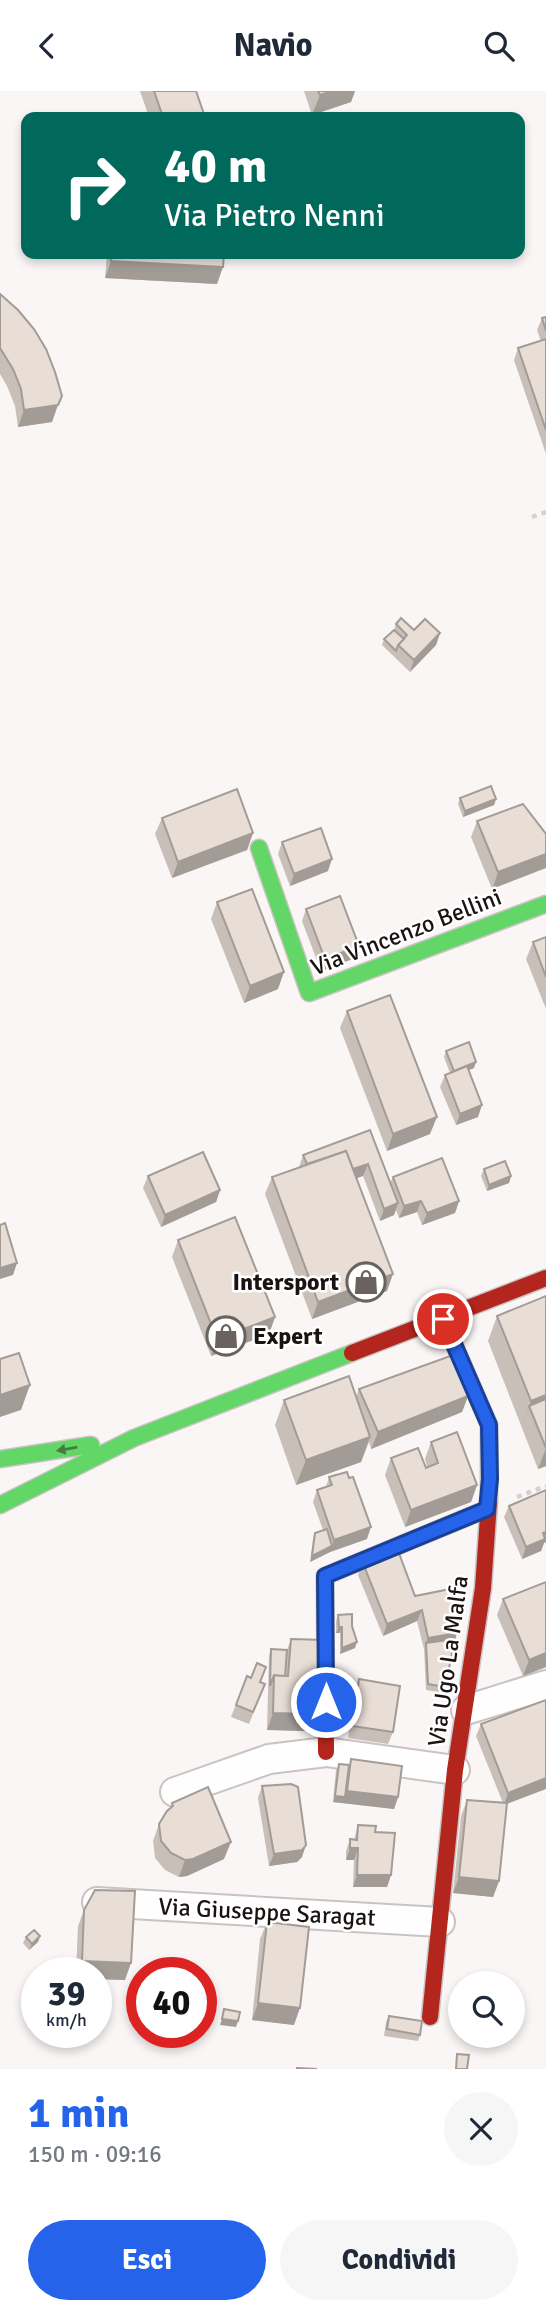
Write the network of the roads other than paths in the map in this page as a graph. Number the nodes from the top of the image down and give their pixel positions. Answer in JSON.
{"nodes":[{"id":1,"x":260,"y":848,"type":"dead end"},
{"id":2,"x":546,"y":904,"type":"edge"},
{"id":3,"x":546,"y":1278,"type":"edge"},
{"id":4,"x":443,"y":1319,"type":"junction"},
{"id":5,"x":134,"y":1438,"type":"junction"},
{"id":6,"x":33,"y":1455,"type":"junction"},
{"id":7,"x":0,"y":1459,"type":"edge"},
{"id":8,"x":29,"y":1489,"type":"junction"},
{"id":9,"x":0,"y":1505,"type":"edge"},
{"id":10,"x":487,"y":1509,"type":"junction"},
{"id":11,"x":546,"y":1685,"type":"edge"},
{"id":12,"x":466,"y":1710,"type":"junction"},
{"id":13,"x":326,"y":1752,"type":"junction"},
{"id":14,"x":455,"y":1770,"type":"junction"},
{"id":15,"x":175,"y":1792,"type":"dead end"},
{"id":16,"x":93,"y":1901,"type":"edge"},
{"id":17,"x":440,"y":1922,"type":"junction"},
{"id":18,"x":430,"y":2017,"type":"dead end"}],
"edges":[{"from":1,"to":2,"type":"street","name":"Via Vincenzo Bellini"},
{"from":3,"to":4,"type":"street"},
{"from":4,"to":5,"type":"street"},
{"from":4,"to":10,"type":"street","name":"Via Ugo La Malfa"},
{"from":5,"to":6,"type":"street","one_way":true},
{"from":5,"to":8,"type":"street"},
{"from":6,"to":7,"type":"street"},
{"from":6,"to":8,"type":"street"},
{"from":8,"to":9,"type":"street"},
{"from":10,"to":12,"type":"street","name":"Via Ugo La Malfa"},
{"from":10,"to":13,"type":"street"},
{"from":11,"to":12,"type":"street"},
{"from":12,"to":14,"type":"street","name":"Via Ugo La Malfa"},
{"from":13,"to":14,"type":"street"},
{"from":13,"to":15,"type":"street"},
{"from":14,"to":17,"type":"street","name":"Via Ugo La Malfa"},
{"from":16,"to":17,"type":"street","name":"Via Giuseppe Saragat"},
{"from":17,"to":18,"type":"street","name":"Via Ugo La Malfa"}]}
